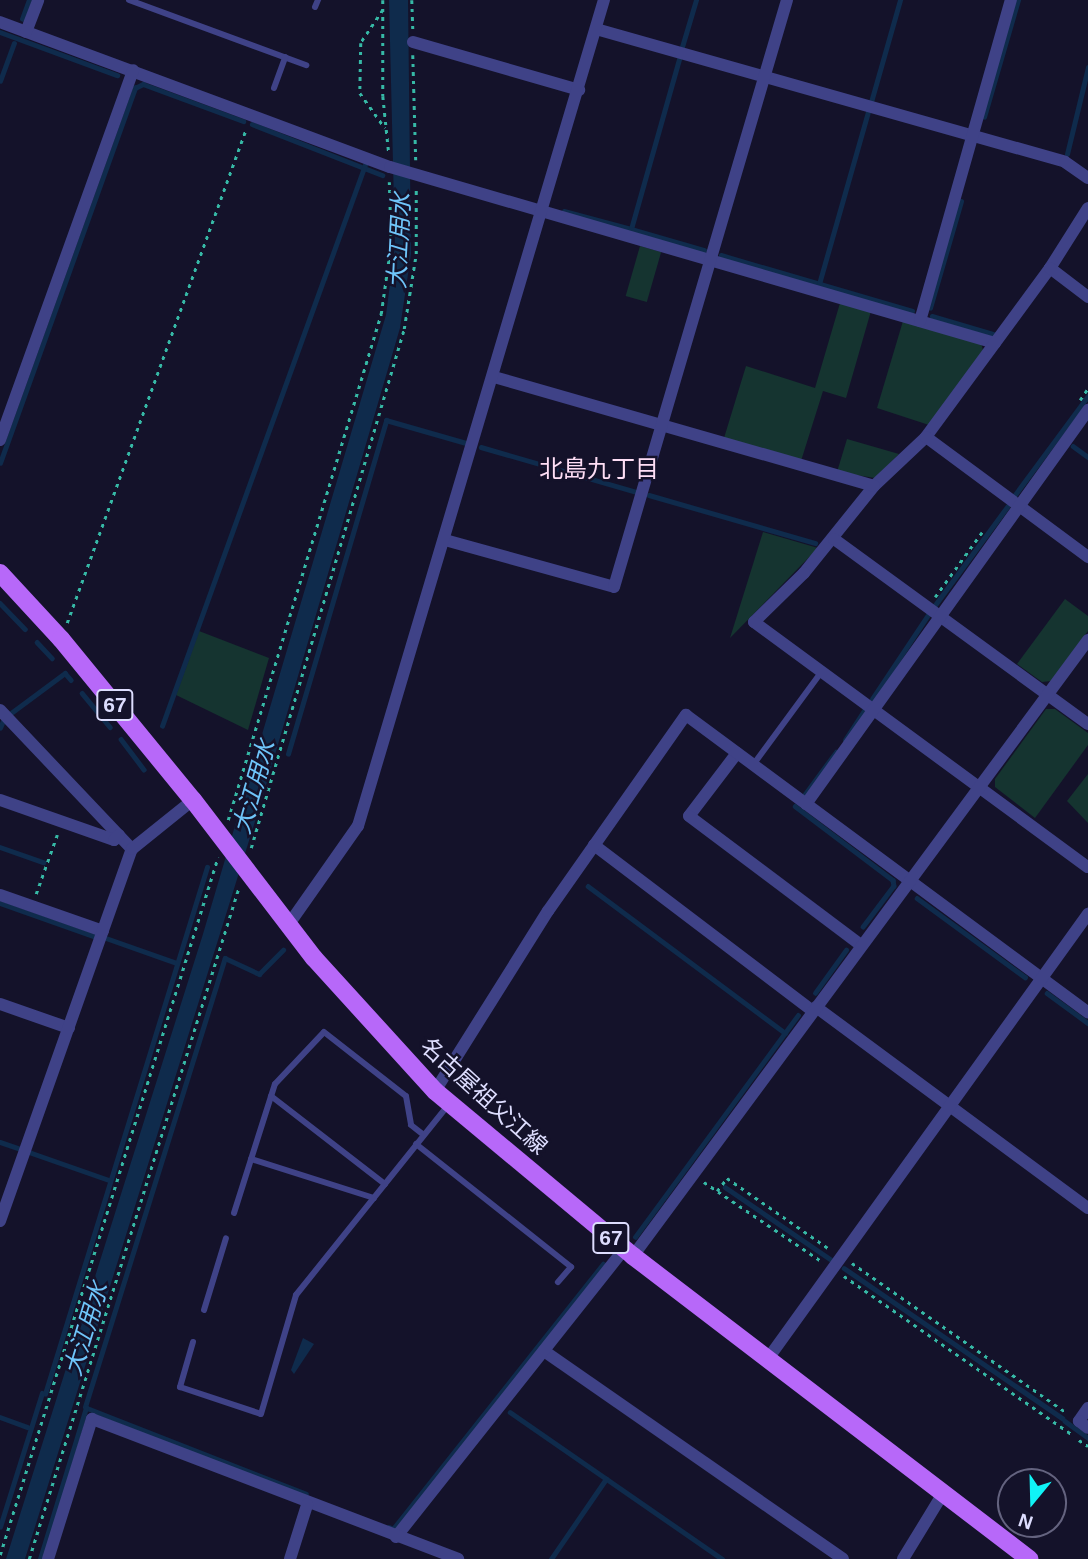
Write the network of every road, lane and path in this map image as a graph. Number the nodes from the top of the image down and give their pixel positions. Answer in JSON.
{"nodes":[{"id":1,"x":38,"y":0,"type":"edge"},
{"id":2,"x":130,"y":0,"type":"edge"},
{"id":3,"x":383,"y":0,"type":"edge"},
{"id":4,"x":412,"y":0,"type":"edge"},
{"id":5,"x":604,"y":0,"type":"edge"},
{"id":6,"x":787,"y":0,"type":"edge"},
{"id":7,"x":1011,"y":0,"type":"edge"},
{"id":8,"x":383,"y":10,"type":"junction"},
{"id":9,"x":0,"y":22,"type":"edge"},
{"id":10,"x":596,"y":29,"type":"junction"},
{"id":11,"x":26,"y":32,"type":"junction"},
{"id":12,"x":413,"y":42,"type":"junction"},
{"id":13,"x":285,"y":57,"type":"junction"},
{"id":14,"x":306,"y":65,"type":"dead end"},
{"id":15,"x":134,"y":70,"type":"junction"},
{"id":16,"x":765,"y":77,"type":"junction"},
{"id":17,"x":274,"y":88,"type":"dead end"},
{"id":18,"x":579,"y":90,"type":"junction"},
{"id":19,"x":251,"y":113,"type":"junction"},
{"id":20,"x":385,"y":128,"type":"junction"},
{"id":21,"x":972,"y":136,"type":"junction"},
{"id":22,"x":390,"y":167,"type":"junction"},
{"id":23,"x":416,"y":174,"type":"junction"},
{"id":24,"x":1088,"y":178,"type":"edge"},
{"id":25,"x":1088,"y":208,"type":"edge"},
{"id":26,"x":544,"y":212,"type":"junction"},
{"id":27,"x":711,"y":260,"type":"junction"},
{"id":28,"x":1050,"y":268,"type":"junction"},
{"id":29,"x":1088,"y":297,"type":"edge"},
{"id":30,"x":920,"y":321,"type":"junction"},
{"id":31,"x":995,"y":343,"type":"junction"},
{"id":32,"x":494,"y":377,"type":"junction"},
{"id":33,"x":1088,"y":410,"type":"edge"},
{"id":34,"x":662,"y":425,"type":"junction"},
{"id":35,"x":926,"y":437,"type":"junction"},
{"id":36,"x":0,"y":440,"type":"edge"},
{"id":37,"x":874,"y":486,"type":"junction"},
{"id":38,"x":1017,"y":505,"type":"junction"},
{"id":39,"x":834,"y":539,"type":"junction"},
{"id":40,"x":445,"y":540,"type":"junction"},
{"id":41,"x":1088,"y":557,"type":"edge"},
{"id":42,"x":0,"y":573,"type":"edge"},
{"id":43,"x":940,"y":617,"type":"junction"},
{"id":44,"x":61,"y":639,"type":"junction"},
{"id":45,"x":1088,"y":640,"type":"edge"},
{"id":46,"x":822,"y":671,"type":"junction"},
{"id":47,"x":1048,"y":695,"type":"junction"},
{"id":48,"x":874,"y":709,"type":"junction"},
{"id":49,"x":0,"y":710,"type":"edge"},
{"id":50,"x":1088,"y":724,"type":"edge"},
{"id":51,"x":737,"y":753,"type":"junction"},
{"id":52,"x":753,"y":765,"type":"junction"},
{"id":53,"x":979,"y":787,"type":"junction"},
{"id":54,"x":0,"y":800,"type":"edge"},
{"id":55,"x":193,"y":800,"type":"junction"},
{"id":56,"x":806,"y":804,"type":"junction"},
{"id":57,"x":62,"y":822,"type":"junction"},
{"id":58,"x":119,"y":835,"type":"junction"},
{"id":59,"x":224,"y":839,"type":"junction"},
{"id":60,"x":594,"y":845,"type":"junction"},
{"id":61,"x":132,"y":849,"type":"junction"},
{"id":62,"x":244,"y":866,"type":"junction"},
{"id":63,"x":1088,"y":867,"type":"edge"},
{"id":64,"x":909,"y":880,"type":"junction"},
{"id":65,"x":0,"y":895,"type":"edge"},
{"id":66,"x":32,"y":906,"type":"junction"},
{"id":67,"x":1088,"y":914,"type":"edge"},
{"id":68,"x":289,"y":924,"type":"junction"},
{"id":69,"x":103,"y":932,"type":"junction"},
{"id":70,"x":861,"y":945,"type":"junction"},
{"id":71,"x":1041,"y":978,"type":"junction"},
{"id":72,"x":0,"y":1004,"type":"edge"},
{"id":73,"x":814,"y":1009,"type":"junction"},
{"id":74,"x":1088,"y":1012,"type":"edge"},
{"id":75,"x":69,"y":1028,"type":"junction"},
{"id":76,"x":435,"y":1091,"type":"junction"},
{"id":77,"x":271,"y":1096,"type":"junction"},
{"id":78,"x":449,"y":1103,"type":"junction"},
{"id":79,"x":950,"y":1105,"type":"junction"},
{"id":80,"x":424,"y":1135,"type":"junction"},
{"id":81,"x":416,"y":1144,"type":"junction"},
{"id":82,"x":251,"y":1159,"type":"junction"},
{"id":83,"x":693,"y":1175,"type":"junction"},
{"id":84,"x":385,"y":1184,"type":"junction"},
{"id":85,"x":717,"y":1191,"type":"junction"},
{"id":86,"x":374,"y":1198,"type":"junction"},
{"id":87,"x":1088,"y":1209,"type":"edge"},
{"id":88,"x":234,"y":1213,"type":"dead end"},
{"id":89,"x":0,"y":1221,"type":"edge"},
{"id":90,"x":226,"y":1238,"type":"dead end"},
{"id":91,"x":629,"y":1253,"type":"junction"},
{"id":92,"x":844,"y":1258,"type":"junction"},
{"id":93,"x":835,"y":1270,"type":"junction"},
{"id":94,"x":558,"y":1282,"type":"dead end"},
{"id":95,"x":204,"y":1310,"type":"dead end"},
{"id":96,"x":193,"y":1342,"type":"dead end"},
{"id":97,"x":544,"y":1351,"type":"junction"},
{"id":98,"x":767,"y":1360,"type":"junction"},
{"id":99,"x":1088,"y":1408,"type":"edge"},
{"id":100,"x":1060,"y":1426,"type":"junction"},
{"id":101,"x":1088,"y":1428,"type":"edge"},
{"id":102,"x":1088,"y":1446,"type":"edge"},
{"id":103,"x":942,"y":1495,"type":"junction"},
{"id":104,"x":307,"y":1505,"type":"junction"},
{"id":105,"x":396,"y":1538,"type":"junction"},
{"id":106,"x":0,"y":1555,"type":"edge"},
{"id":107,"x":29,"y":1559,"type":"edge"},
{"id":108,"x":48,"y":1559,"type":"edge"},
{"id":109,"x":290,"y":1559,"type":"edge"},
{"id":110,"x":458,"y":1559,"type":"edge"},
{"id":111,"x":843,"y":1559,"type":"edge"},
{"id":112,"x":904,"y":1559,"type":"edge"},
{"id":113,"x":1029,"y":1559,"type":"edge"}],
"edges":[{"from":1,"to":11,"type":"street"},
{"from":2,"to":13,"type":"lane"},
{"from":3,"to":8,"type":"path"},
{"from":4,"to":12,"type":"path"},
{"from":5,"to":10,"type":"street"},
{"from":6,"to":16,"type":"street"},
{"from":7,"to":21,"type":"street"},
{"from":8,"to":20,"type":"path"},
{"from":8,"to":20,"type":"path"},
{"from":9,"to":11,"type":"street"},
{"from":10,"to":16,"type":"street"},
{"from":10,"to":18,"type":"street"},
{"from":11,"to":15,"type":"street"},
{"from":12,"to":18,"type":"street"},
{"from":12,"to":23,"type":"path"},
{"from":13,"to":14,"type":"lane"},
{"from":13,"to":17,"type":"lane"},
{"from":15,"to":19,"type":"street"},
{"from":15,"to":36,"type":"street"},
{"from":16,"to":21,"type":"street"},
{"from":16,"to":27,"type":"street"},
{"from":18,"to":26,"type":"street"},
{"from":19,"to":22,"type":"street"},
{"from":19,"to":44,"type":"path"},
{"from":20,"to":22,"type":"path"},
{"from":21,"to":24,"type":"street"},
{"from":21,"to":30,"type":"street"},
{"from":22,"to":23,"type":"street"},
{"from":22,"to":59,"type":"path"},
{"from":23,"to":26,"type":"street"},
{"from":23,"to":62,"type":"path"},
{"from":25,"to":28,"type":"street"},
{"from":26,"to":27,"type":"street"},
{"from":26,"to":32,"type":"street"},
{"from":27,"to":30,"type":"street"},
{"from":27,"to":34,"type":"street"},
{"from":28,"to":29,"type":"street"},
{"from":28,"to":31,"type":"street"},
{"from":30,"to":31,"type":"street"},
{"from":31,"to":35,"type":"street"},
{"from":32,"to":34,"type":"street"},
{"from":32,"to":40,"type":"street"},
{"from":33,"to":38,"type":"street"},
{"from":34,"to":37,"type":"street"},
{"from":34,"to":40,"type":"street"},
{"from":35,"to":37,"type":"street"},
{"from":35,"to":38,"type":"street"},
{"from":37,"to":39,"type":"street"},
{"from":38,"to":41,"type":"street"},
{"from":38,"to":43,"type":"street"},
{"from":39,"to":43,"type":"street"},
{"from":39,"to":46,"type":"street"},
{"from":40,"to":68,"type":"street"},
{"from":42,"to":44,"type":"main road","name":"名古屋祖父江線","number":"67"},
{"from":43,"to":47,"type":"street"},
{"from":43,"to":48,"type":"street"},
{"from":44,"to":55,"type":"main road","name":"名古屋祖父江線","number":"67"},
{"from":45,"to":47,"type":"street"},
{"from":46,"to":48,"type":"street"},
{"from":46,"to":52,"type":"lane"},
{"from":47,"to":50,"type":"street"},
{"from":47,"to":53,"type":"street"},
{"from":48,"to":53,"type":"street"},
{"from":48,"to":56,"type":"street"},
{"from":49,"to":58,"type":"street"},
{"from":51,"to":52,"type":"street"},
{"from":51,"to":60,"type":"street"},
{"from":51,"to":70,"type":"street"},
{"from":52,"to":56,"type":"street"},
{"from":53,"to":63,"type":"street"},
{"from":53,"to":64,"type":"street"},
{"from":54,"to":57,"type":"street"},
{"from":55,"to":59,"type":"main road","name":"名古屋祖父江線","number":"67"},
{"from":55,"to":61,"type":"street"},
{"from":56,"to":64,"type":"street"},
{"from":57,"to":58,"type":"street"},
{"from":57,"to":66,"type":"path"},
{"from":58,"to":61,"type":"street"},
{"from":59,"to":62,"type":"main road","name":"名古屋祖父江線","number":"67"},
{"from":59,"to":106,"type":"path"},
{"from":60,"to":73,"type":"street"},
{"from":60,"to":76,"type":"street"},
{"from":61,"to":69,"type":"street"},
{"from":62,"to":68,"type":"main road","name":"名古屋祖父江線","number":"67"},
{"from":62,"to":107,"type":"path"},
{"from":64,"to":70,"type":"street"},
{"from":64,"to":71,"type":"street"},
{"from":65,"to":66,"type":"street"},
{"from":66,"to":69,"type":"street"},
{"from":67,"to":71,"type":"street"},
{"from":68,"to":76,"type":"main road","name":"名古屋祖父江線","number":"67"},
{"from":69,"to":75,"type":"street"},
{"from":70,"to":73,"type":"street"},
{"from":71,"to":74,"type":"street"},
{"from":71,"to":79,"type":"street"},
{"from":72,"to":75,"type":"street"},
{"from":73,"to":79,"type":"street"},
{"from":73,"to":83,"type":"street"},
{"from":75,"to":89,"type":"street"},
{"from":76,"to":78,"type":"main road","name":"名古屋祖父江線","number":"67"},
{"from":77,"to":80,"type":"lane"},
{"from":77,"to":82,"type":"lane"},
{"from":77,"to":84,"type":"lane"},
{"from":78,"to":80,"type":"lane"},
{"from":78,"to":91,"type":"main road","name":"名古屋祖父江線","number":"67"},
{"from":79,"to":87,"type":"street"},
{"from":79,"to":92,"type":"street"},
{"from":80,"to":81,"type":"lane"},
{"from":81,"to":84,"type":"lane"},
{"from":81,"to":94,"type":"lane"},
{"from":82,"to":86,"type":"lane"},
{"from":82,"to":88,"type":"lane"},
{"from":83,"to":85,"type":"path"},
{"from":83,"to":91,"type":"street"},
{"from":84,"to":86,"type":"lane"},
{"from":85,"to":92,"type":"path"},
{"from":85,"to":93,"type":"path"},
{"from":86,"to":96,"type":"lane"},
{"from":90,"to":95,"type":"lane"},
{"from":91,"to":97,"type":"street"},
{"from":91,"to":98,"type":"main road","name":"名古屋祖父江線","number":"67"},
{"from":92,"to":93,"type":"street"},
{"from":92,"to":100,"type":"path"},
{"from":93,"to":98,"type":"street"},
{"from":93,"to":100,"type":"path"},
{"from":97,"to":105,"type":"street"},
{"from":97,"to":111,"type":"street"},
{"from":98,"to":103,"type":"main road","name":"名古屋祖父江線","number":"67"},
{"from":99,"to":101,"type":"street"},
{"from":100,"to":102,"type":"path"},
{"from":103,"to":112,"type":"street"},
{"from":103,"to":113,"type":"main road","name":"名古屋祖父江線","number":"67"},
{"from":104,"to":105,"type":"street"},
{"from":104,"to":108,"type":"street"},
{"from":104,"to":109,"type":"street"},
{"from":105,"to":110,"type":"street"}]}
